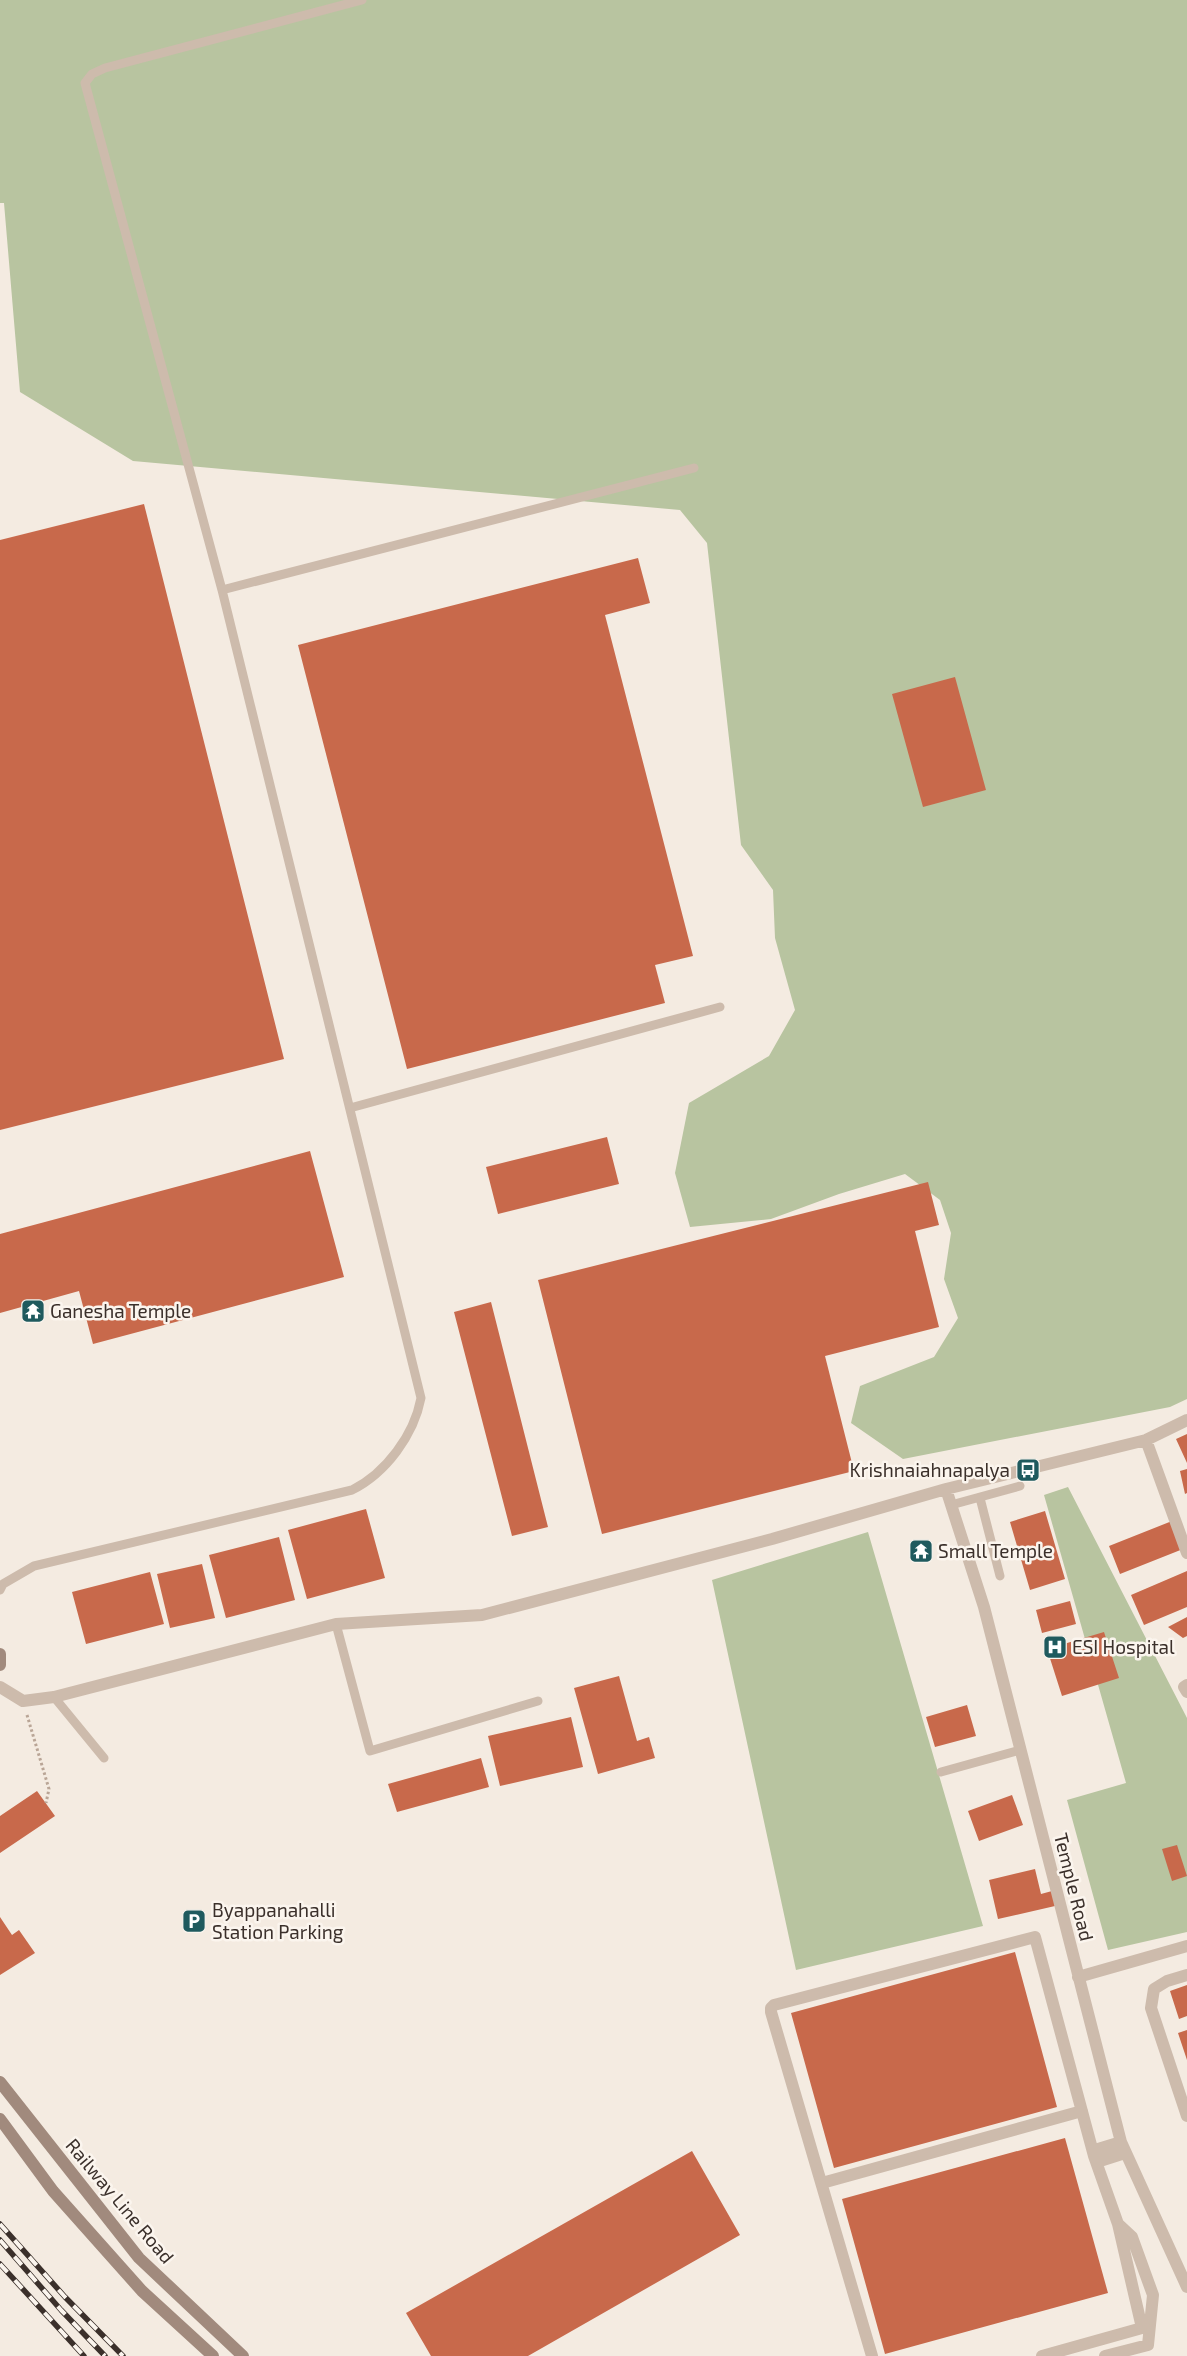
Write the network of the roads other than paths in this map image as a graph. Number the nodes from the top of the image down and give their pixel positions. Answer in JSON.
{"nodes":[{"id":1,"x":362,"y":0,"type":"edge"},
{"id":2,"x":694,"y":468,"type":"dead end"},
{"id":3,"x":222,"y":590,"type":"junction"},
{"id":4,"x":720,"y":1007,"type":"dead end"},
{"id":5,"x":350,"y":1108,"type":"junction"},
{"id":6,"x":1187,"y":1420,"type":"edge"},
{"id":7,"x":1146,"y":1440,"type":"junction"},
{"id":8,"x":1020,"y":1486,"type":"dead end"},
{"id":9,"x":946,"y":1488,"type":"junction"},
{"id":10,"x":980,"y":1498,"type":"junction"},
{"id":11,"x":951,"y":1505,"type":"junction"},
{"id":12,"x":1187,"y":1553,"type":"edge"},
{"id":13,"x":1000,"y":1576,"type":"dead end"},
{"id":14,"x":0,"y":1590,"type":"edge"},
{"id":15,"x":336,"y":1624,"type":"junction"},
{"id":16,"x":0,"y":1654,"type":"edge"},
{"id":17,"x":0,"y":1665,"type":"edge"},
{"id":18,"x":1187,"y":1685,"type":"edge"},
{"id":19,"x":0,"y":1687,"type":"edge"},
{"id":20,"x":1187,"y":1692,"type":"edge"},
{"id":21,"x":54,"y":1697,"type":"junction"},
{"id":22,"x":538,"y":1701,"type":"dead end"},
{"id":23,"x":1020,"y":1750,"type":"junction"},
{"id":24,"x":104,"y":1758,"type":"dead end"},
{"id":25,"x":941,"y":1772,"type":"dead end"},
{"id":26,"x":1187,"y":1946,"type":"edge"},
{"id":27,"x":1187,"y":1975,"type":"edge"},
{"id":28,"x":1078,"y":1977,"type":"junction"},
{"id":29,"x":0,"y":2082,"type":"edge"},
{"id":30,"x":1082,"y":2111,"type":"junction"},
{"id":31,"x":1187,"y":2116,"type":"edge"},
{"id":32,"x":0,"y":2119,"type":"edge"},
{"id":33,"x":1123,"y":2148,"type":"junction"},
{"id":34,"x":1094,"y":2156,"type":"junction"},
{"id":35,"x":822,"y":2183,"type":"junction"},
{"id":36,"x":1118,"y":2224,"type":"junction"},
{"id":37,"x":1187,"y":2287,"type":"edge"},
{"id":38,"x":1150,"y":2351,"type":"edge"},
{"id":39,"x":214,"y":2356,"type":"edge"},
{"id":40,"x":243,"y":2356,"type":"edge"},
{"id":41,"x":872,"y":2356,"type":"edge"},
{"id":42,"x":1042,"y":2356,"type":"edge"},
{"id":43,"x":1105,"y":2356,"type":"edge"}],
"edges":[{"from":1,"to":3,"type":"lane"},
{"from":2,"to":3,"type":"lane"},
{"from":3,"to":5,"type":"lane"},
{"from":4,"to":5,"type":"lane"},
{"from":5,"to":14,"type":"lane"},
{"from":6,"to":7,"type":"street"},
{"from":7,"to":9,"type":"street"},
{"from":7,"to":12,"type":"street"},
{"from":8,"to":10,"type":"lane"},
{"from":9,"to":11,"type":"street","name":"Temple Road"},
{"from":9,"to":15,"type":"street"},
{"from":10,"to":11,"type":"lane"},
{"from":10,"to":13,"type":"lane"},
{"from":11,"to":23,"type":"street","name":"Temple Road"},
{"from":15,"to":21,"type":"street"},
{"from":15,"to":22,"type":"lane"},
{"from":16,"to":17,"type":"main road"},
{"from":18,"to":20,"type":"street"},
{"from":19,"to":21,"type":"street"},
{"from":21,"to":24,"type":"lane"},
{"from":23,"to":25,"type":"lane"},
{"from":23,"to":28,"type":"street","name":"Temple Road"},
{"from":26,"to":28,"type":"street"},
{"from":27,"to":31,"type":"street"},
{"from":28,"to":33,"type":"street","name":"Temple Road"},
{"from":29,"to":40,"type":"main road","name":"Railway Line Road"},
{"from":30,"to":34,"type":"street"},
{"from":30,"to":35,"type":"street"},
{"from":30,"to":35,"type":"street"},
{"from":32,"to":39,"type":"main road"},
{"from":33,"to":34,"type":"street"},
{"from":33,"to":37,"type":"street","name":"Temple Road"},
{"from":34,"to":36,"type":"street"},
{"from":35,"to":41,"type":"street"},
{"from":36,"to":38,"type":"street"},
{"from":36,"to":42,"type":"street"},
{"from":38,"to":43,"type":"street"}]}
